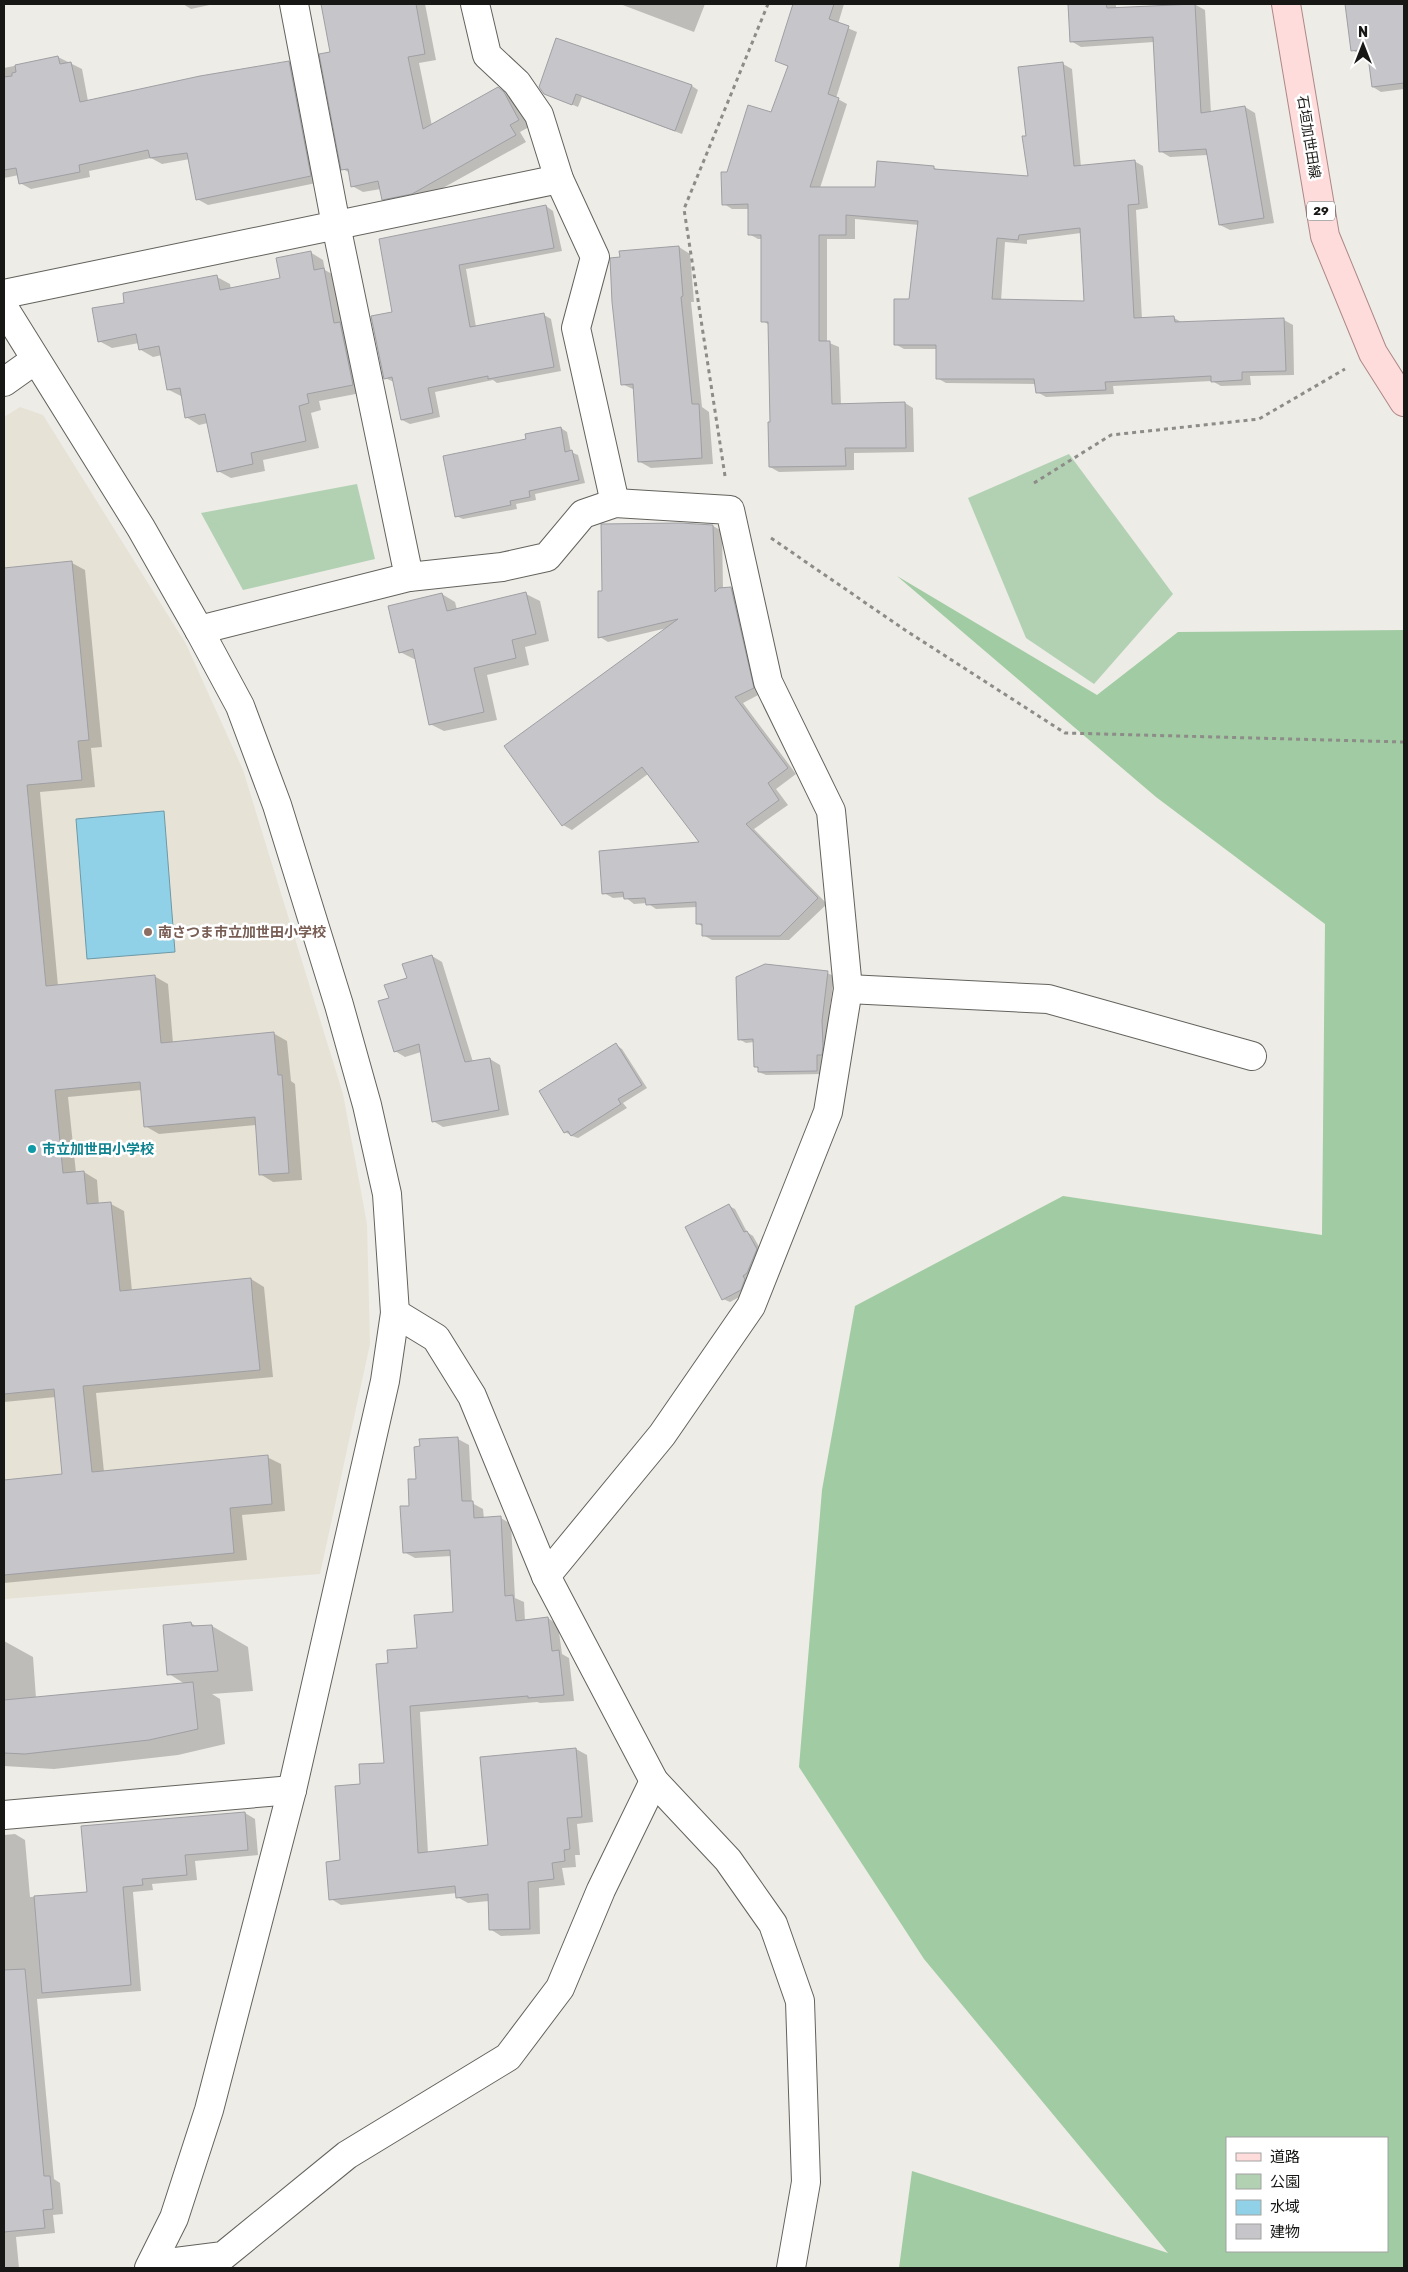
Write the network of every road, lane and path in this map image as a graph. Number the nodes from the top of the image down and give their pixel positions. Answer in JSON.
{"nodes":[{"id":1,"x":294,"y":4,"type":"edge"},
{"id":2,"x":475,"y":4,"type":"edge"},
{"id":3,"x":768,"y":4,"type":"edge"},
{"id":4,"x":1286,"y":4,"type":"edge"},
{"id":5,"x":559,"y":179,"type":"junction"},
{"id":6,"x":336,"y":225,"type":"junction"},
{"id":7,"x":4,"y":294,"type":"edge"},
{"id":8,"x":4,"y":308,"type":"edge"},
{"id":9,"x":1373,"y":353,"type":"junction"},
{"id":10,"x":35,"y":360,"type":"junction"},
{"id":11,"x":4,"y":382,"type":"edge"},
{"id":12,"x":1404,"y":402,"type":"edge"},
{"id":13,"x":1034,"y":483,"type":"dead end"},
{"id":14,"x":615,"y":503,"type":"junction"},
{"id":15,"x":730,"y":510,"type":"junction"},
{"id":16,"x":409,"y":577,"type":"junction"},
{"id":17,"x":198,"y":630,"type":"junction"},
{"id":18,"x":1404,"y":742,"type":"edge"},
{"id":19,"x":848,"y":989,"type":"junction"},
{"id":20,"x":1252,"y":1056,"type":"dead end"},
{"id":21,"x":395,"y":1313,"type":"junction"},
{"id":22,"x":546,"y":1576,"type":"junction"},
{"id":23,"x":654,"y":1781,"type":"junction"},
{"id":24,"x":292,"y":1790,"type":"junction"},
{"id":25,"x":4,"y":1815,"type":"edge"},
{"id":26,"x":151,"y":2266,"type":"edge"},
{"id":27,"x":791,"y":2268,"type":"edge"}],
"edges":[{"from":1,"to":6,"type":"street"},
{"from":2,"to":5,"type":"street"},
{"from":3,"to":15,"type":"path"},
{"from":4,"to":9,"type":"main road","name":"石垣加世田線","number":"29"},
{"from":5,"to":6,"type":"street"},
{"from":5,"to":14,"type":"street"},
{"from":6,"to":7,"type":"street"},
{"from":6,"to":16,"type":"street"},
{"from":8,"to":10,"type":"street"},
{"from":9,"to":12,"type":"main road","name":"石垣加世田線","number":"29"},
{"from":9,"to":13,"type":"path"},
{"from":10,"to":11,"type":"street"},
{"from":10,"to":17,"type":"street"},
{"from":14,"to":15,"type":"street"},
{"from":14,"to":16,"type":"street"},
{"from":15,"to":18,"type":"path"},
{"from":15,"to":19,"type":"street"},
{"from":16,"to":17,"type":"street"},
{"from":17,"to":21,"type":"street"},
{"from":19,"to":20,"type":"street"},
{"from":19,"to":22,"type":"street"},
{"from":21,"to":22,"type":"street"},
{"from":21,"to":24,"type":"street"},
{"from":22,"to":23,"type":"street"},
{"from":23,"to":26,"type":"street"},
{"from":23,"to":27,"type":"street"},
{"from":24,"to":25,"type":"street"},
{"from":24,"to":26,"type":"street"}]}
